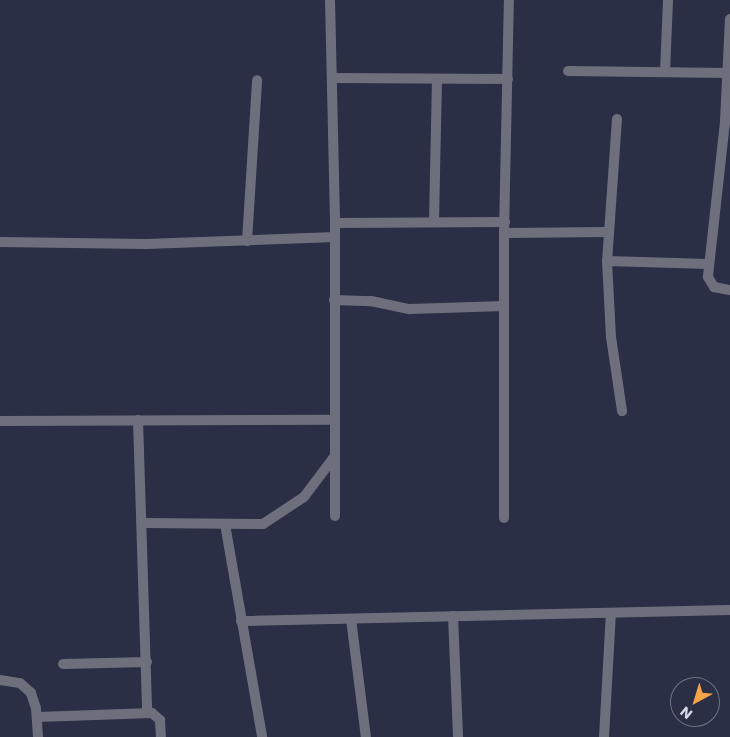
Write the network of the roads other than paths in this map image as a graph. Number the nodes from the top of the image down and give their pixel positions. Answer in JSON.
{"nodes":[{"id":1,"x":330,"y":0,"type":"edge"},
{"id":2,"x":509,"y":0,"type":"edge"},
{"id":3,"x":668,"y":0,"type":"edge"},
{"id":4,"x":730,"y":19,"type":"edge"},
{"id":5,"x":568,"y":71,"type":"dead end"},
{"id":6,"x":665,"y":72,"type":"junction"},
{"id":7,"x":727,"y":73,"type":"junction"},
{"id":8,"x":333,"y":78,"type":"junction"},
{"id":9,"x":437,"y":79,"type":"junction"},
{"id":10,"x":508,"y":79,"type":"junction"},
{"id":11,"x":257,"y":80,"type":"dead end"},
{"id":12,"x":617,"y":119,"type":"dead end"},
{"id":13,"x":434,"y":222,"type":"junction"},
{"id":14,"x":336,"y":223,"type":"junction"},
{"id":15,"x":504,"y":227,"type":"junction"},
{"id":16,"x":607,"y":232,"type":"junction"},
{"id":17,"x":335,"y":237,"type":"junction"},
{"id":18,"x":247,"y":241,"type":"junction"},
{"id":19,"x":0,"y":242,"type":"edge"},
{"id":20,"x":607,"y":262,"type":"junction"},
{"id":21,"x":709,"y":264,"type":"junction"},
{"id":22,"x":730,"y":290,"type":"edge"},
{"id":23,"x":334,"y":300,"type":"junction"},
{"id":24,"x":504,"y":306,"type":"junction"},
{"id":25,"x":622,"y":411,"type":"dead end"},
{"id":26,"x":138,"y":420,"type":"junction"},
{"id":27,"x":334,"y":420,"type":"junction"},
{"id":28,"x":0,"y":421,"type":"edge"},
{"id":29,"x":334,"y":456,"type":"junction"},
{"id":30,"x":334,"y":516,"type":"dead end"},
{"id":31,"x":504,"y":518,"type":"dead end"},
{"id":32,"x":143,"y":523,"type":"junction"},
{"id":33,"x":225,"y":524,"type":"junction"},
{"id":34,"x":730,"y":610,"type":"edge"},
{"id":35,"x":611,"y":613,"type":"junction"},
{"id":36,"x":453,"y":616,"type":"junction"},
{"id":37,"x":351,"y":619,"type":"junction"},
{"id":38,"x":241,"y":621,"type":"junction"},
{"id":39,"x":147,"y":662,"type":"junction"},
{"id":40,"x":63,"y":664,"type":"dead end"},
{"id":41,"x":0,"y":680,"type":"edge"},
{"id":42,"x":147,"y":713,"type":"junction"},
{"id":43,"x":37,"y":718,"type":"junction"},
{"id":44,"x":38,"y":737,"type":"edge"},
{"id":45,"x":161,"y":737,"type":"edge"},
{"id":46,"x":262,"y":737,"type":"edge"},
{"id":47,"x":366,"y":737,"type":"edge"},
{"id":48,"x":458,"y":737,"type":"edge"},
{"id":49,"x":604,"y":737,"type":"edge"}],
"edges":[{"from":1,"to":8,"type":"street"},
{"from":2,"to":10,"type":"street"},
{"from":3,"to":6,"type":"street"},
{"from":4,"to":7,"type":"street"},
{"from":5,"to":6,"type":"street"},
{"from":6,"to":7,"type":"street"},
{"from":7,"to":21,"type":"street"},
{"from":8,"to":9,"type":"street"},
{"from":8,"to":14,"type":"street"},
{"from":9,"to":10,"type":"street"},
{"from":9,"to":13,"type":"street"},
{"from":10,"to":15,"type":"street"},
{"from":11,"to":18,"type":"street"},
{"from":12,"to":16,"type":"street"},
{"from":13,"to":14,"type":"street"},
{"from":13,"to":15,"type":"street"},
{"from":14,"to":17,"type":"street"},
{"from":15,"to":16,"type":"street"},
{"from":15,"to":24,"type":"street"},
{"from":16,"to":20,"type":"street"},
{"from":17,"to":18,"type":"street"},
{"from":17,"to":23,"type":"street"},
{"from":18,"to":19,"type":"street"},
{"from":20,"to":21,"type":"street"},
{"from":20,"to":25,"type":"street"},
{"from":21,"to":22,"type":"street"},
{"from":23,"to":24,"type":"street"},
{"from":23,"to":27,"type":"street"},
{"from":24,"to":31,"type":"street"},
{"from":26,"to":27,"type":"street"},
{"from":26,"to":28,"type":"street"},
{"from":26,"to":32,"type":"street"},
{"from":27,"to":29,"type":"street"},
{"from":29,"to":30,"type":"street"},
{"from":29,"to":33,"type":"street"},
{"from":32,"to":33,"type":"street"},
{"from":32,"to":39,"type":"street"},
{"from":33,"to":38,"type":"street"},
{"from":34,"to":35,"type":"street"},
{"from":35,"to":36,"type":"street"},
{"from":35,"to":49,"type":"street"},
{"from":36,"to":37,"type":"street"},
{"from":36,"to":48,"type":"street"},
{"from":37,"to":38,"type":"street"},
{"from":37,"to":47,"type":"street"},
{"from":38,"to":46,"type":"street"},
{"from":39,"to":40,"type":"street"},
{"from":39,"to":42,"type":"street"},
{"from":41,"to":43,"type":"street"},
{"from":42,"to":43,"type":"street"},
{"from":42,"to":45,"type":"street"},
{"from":43,"to":44,"type":"street"}]}
